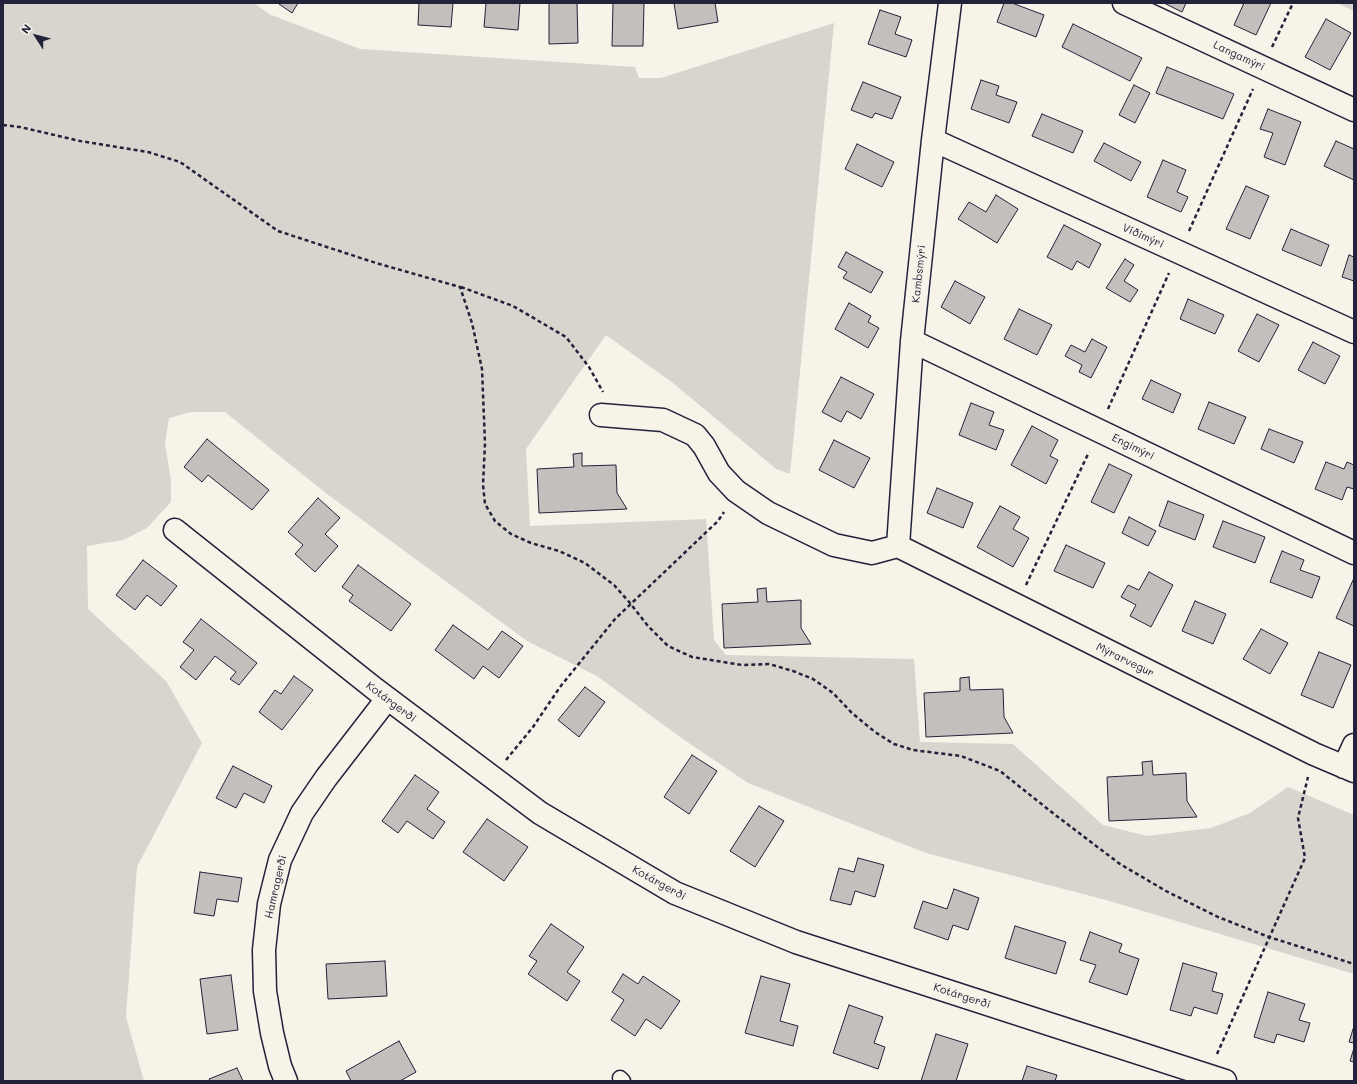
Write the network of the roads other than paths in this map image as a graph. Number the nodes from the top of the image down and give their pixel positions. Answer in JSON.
{"nodes":[{"id":1,"x":950,"y":3,"type":"edge"},
{"id":2,"x":1124,"y":3,"type":"edge"},
{"id":3,"x":1354,"y":110,"type":"edge"},
{"id":4,"x":932,"y":140,"type":"junction"},
{"id":5,"x":1354,"y":332,"type":"edge"},
{"id":6,"x":912,"y":341,"type":"junction"},
{"id":7,"x":601,"y":415,"type":"road end"},
{"id":8,"x":175,"y":530,"type":"dead end"},
{"id":9,"x":898,"y":546,"type":"junction"},
{"id":10,"x":1354,"y":553,"type":"edge"},
{"id":11,"x":387,"y":699,"type":"junction"},
{"id":12,"x":1354,"y":745,"type":"edge"},
{"id":13,"x":1349,"y":769,"type":"edge"},
{"id":14,"x":1217,"y":1078,"type":"edge"},
{"id":15,"x":286,"y":1081,"type":"edge"}],
"edges":[{"from":1,"to":4,"type":"street","name":"Kambsmýri"},
{"from":2,"to":3,"type":"street","name":"Langamýri"},
{"from":4,"to":5,"type":"street","name":"Víðimýri"},
{"from":4,"to":6,"type":"street","name":"Kambsmýri"},
{"from":6,"to":9,"type":"street","name":"Kambsmýri"},
{"from":6,"to":10,"type":"street","name":"Engimýri"},
{"from":7,"to":9,"type":"street"},
{"from":8,"to":11,"type":"street","name":"Kotárgerði"},
{"from":9,"to":13,"type":"street","name":"Mýrarvegur"},
{"from":11,"to":14,"type":"street","name":"Kotárgerði"},
{"from":11,"to":15,"type":"street","name":"Hamragerði"},
{"from":12,"to":13,"type":"street"}]}
